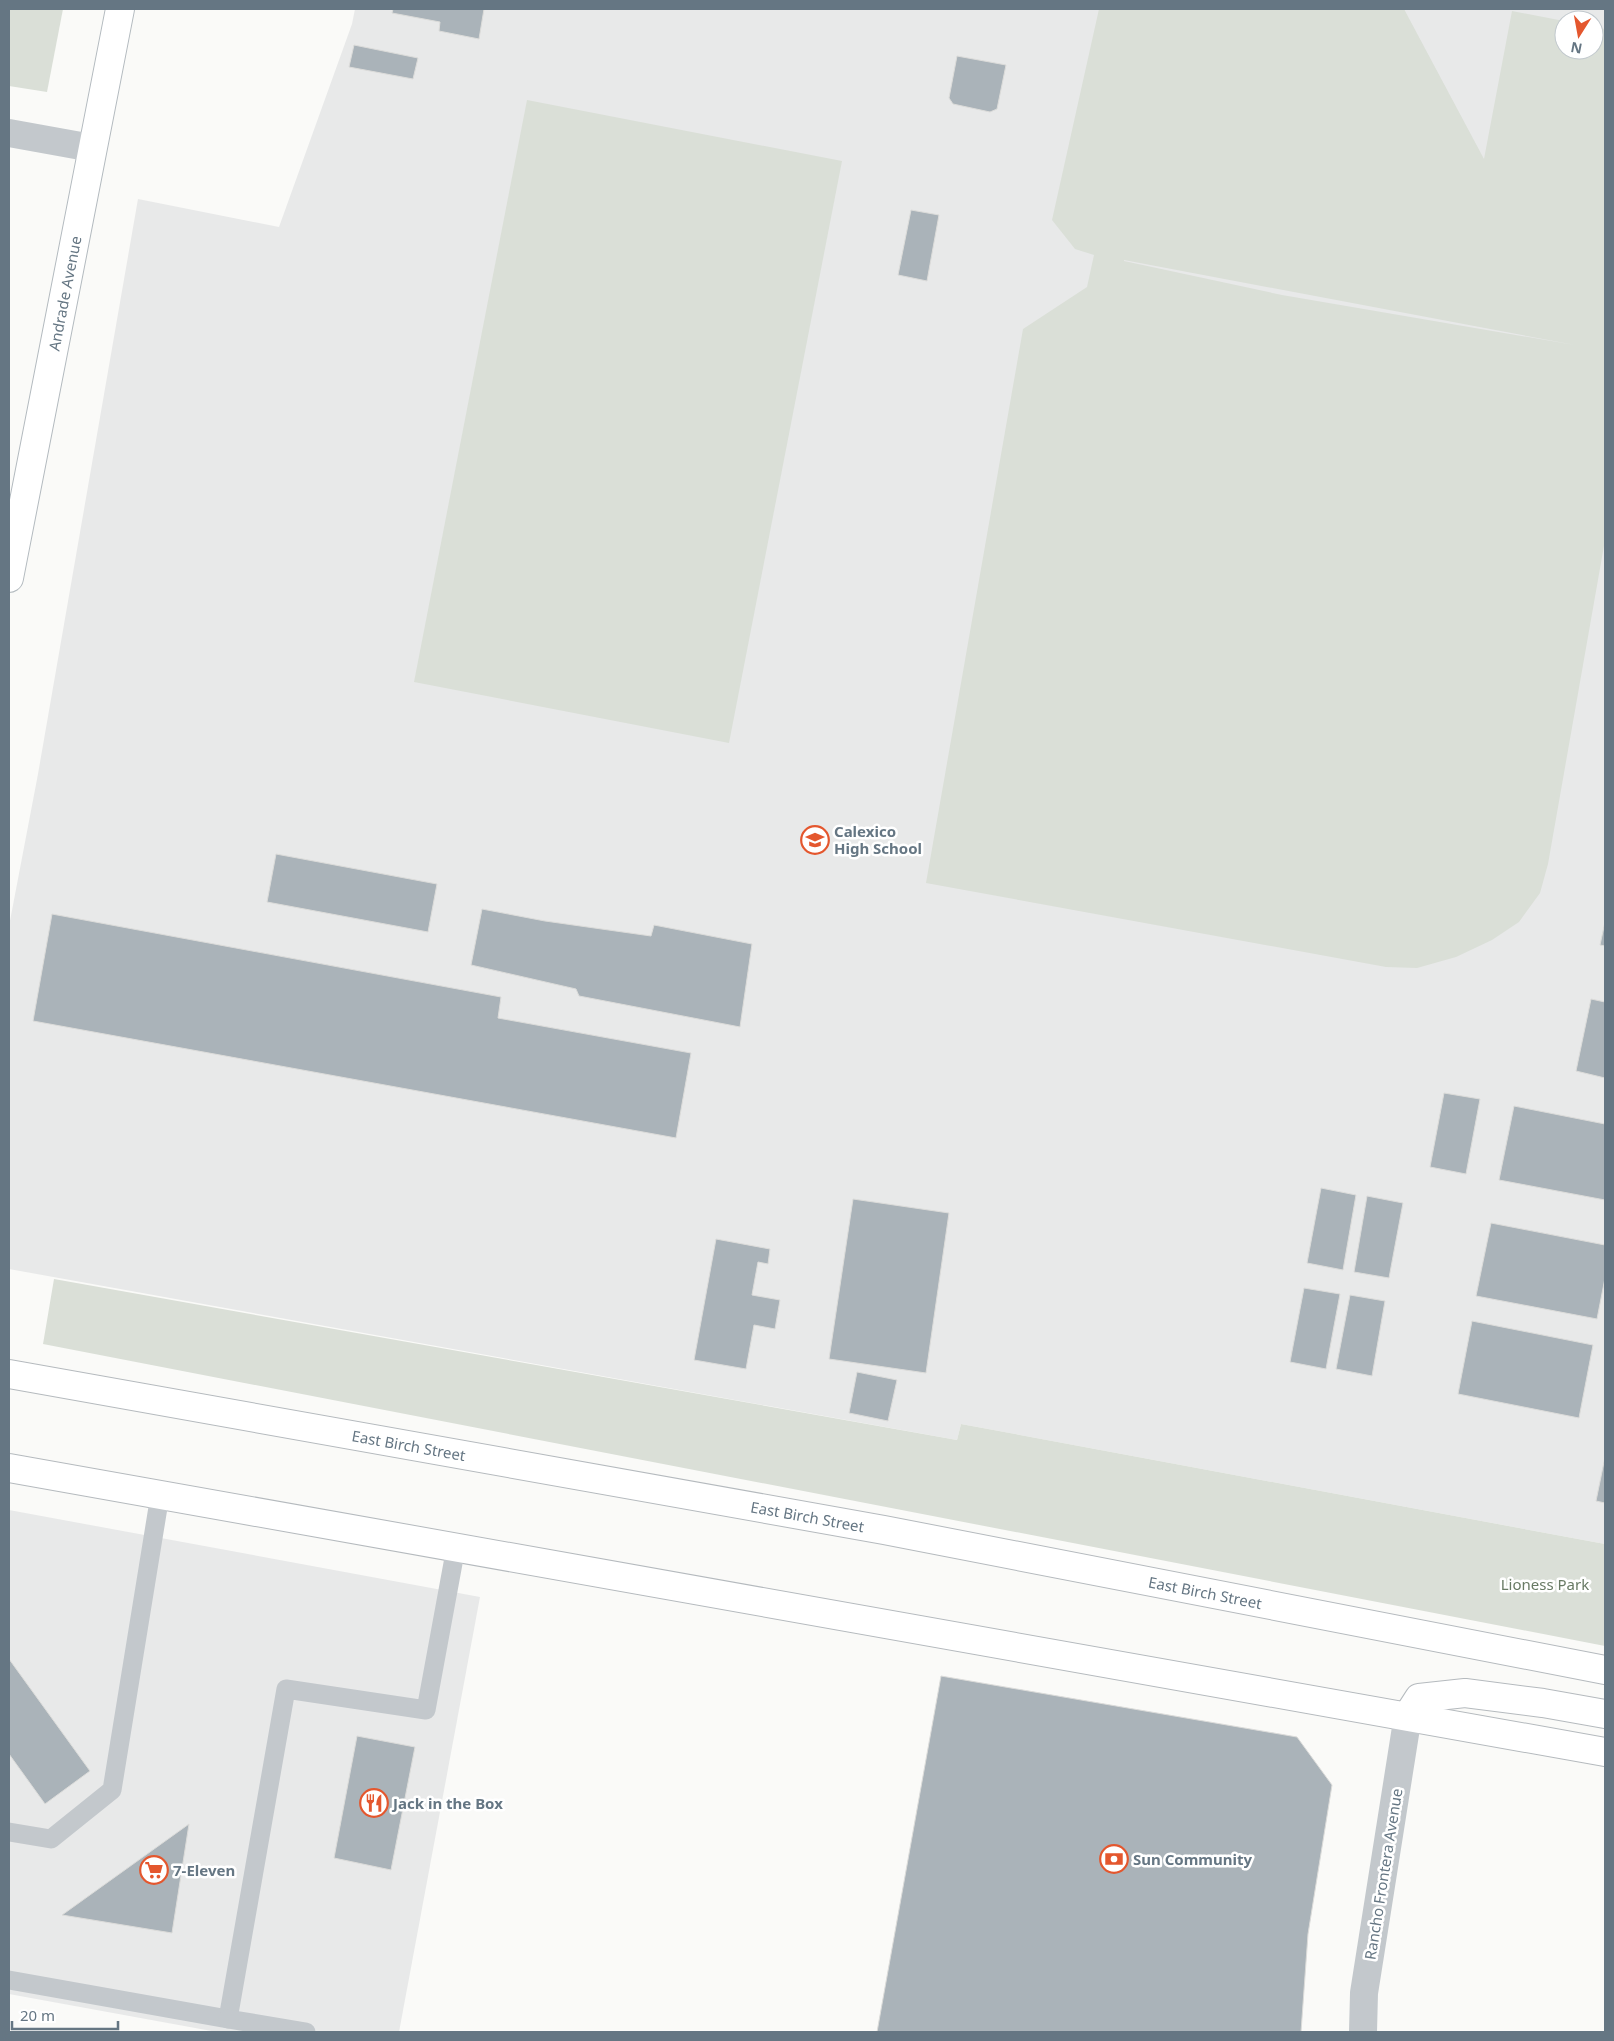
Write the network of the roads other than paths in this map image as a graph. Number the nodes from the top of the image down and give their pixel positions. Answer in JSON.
{"nodes":[{"id":1,"x":120,"y":9,"type":"edge"},
{"id":2,"x":9,"y":132,"type":"edge"},
{"id":3,"x":92,"y":148,"type":"junction"},
{"id":4,"x":9,"y":578,"type":"edge"},
{"id":5,"x":9,"y":1374,"type":"edge"},
{"id":6,"x":9,"y":1468,"type":"edge"},
{"id":7,"x":160,"y":1495,"type":"junction"},
{"id":8,"x":456,"y":1547,"type":"junction"},
{"id":9,"x":1605,"y":1670,"type":"edge"},
{"id":10,"x":1605,"y":1714,"type":"edge"},
{"id":11,"x":1408,"y":1715,"type":"junction"},
{"id":12,"x":1605,"y":1752,"type":"edge"},
{"id":13,"x":9,"y":1832,"type":"edge"},
{"id":14,"x":9,"y":1980,"type":"edge"},
{"id":15,"x":228,"y":2019,"type":"junction"},
{"id":16,"x":306,"y":2032,"type":"edge"},
{"id":17,"x":1363,"y":2032,"type":"edge"}],
"edges":[{"from":1,"to":3,"type":"main road","name":"Andrade Avenue"},
{"from":2,"to":3,"type":"street"},
{"from":3,"to":4,"type":"main road","name":"Andrade Avenue"},
{"from":5,"to":9,"type":"main road","name":"East Birch Street"},
{"from":6,"to":7,"type":"main road"},
{"from":7,"to":8,"type":"main road"},
{"from":7,"to":13,"type":"lane"},
{"from":8,"to":11,"type":"main road"},
{"from":8,"to":15,"type":"lane"},
{"from":10,"to":11,"type":"main road"},
{"from":11,"to":12,"type":"main road"},
{"from":11,"to":17,"type":"street","name":"Rancho Frontera Avenue"},
{"from":14,"to":15,"type":"lane"},
{"from":15,"to":16,"type":"lane"}]}
